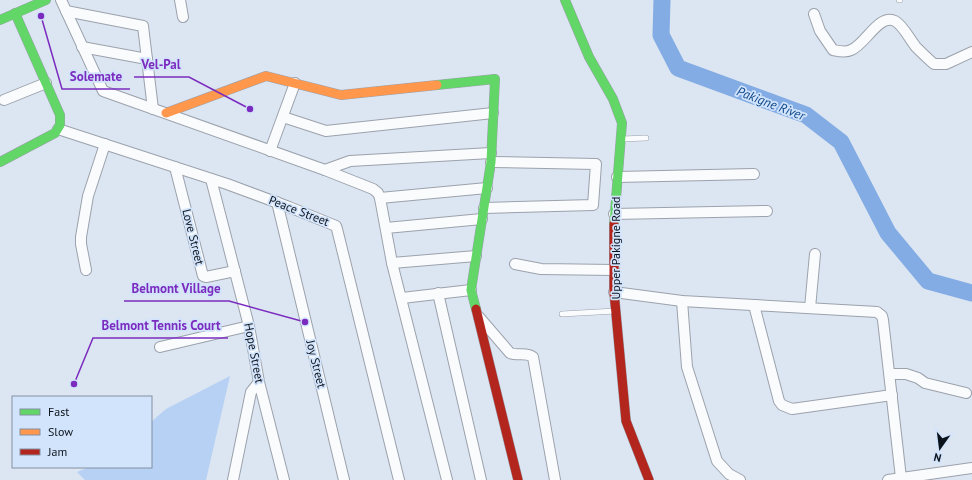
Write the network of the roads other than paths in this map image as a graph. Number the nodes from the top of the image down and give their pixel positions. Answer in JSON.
{"nodes":[{"id":1,"x":61,"y":0,"type":"edge"},
{"id":2,"x":180,"y":0,"type":"edge"},
{"id":3,"x":565,"y":0,"type":"edge"},
{"id":4,"x":39,"y":1,"type":"edge"},
{"id":5,"x":66,"y":11,"type":"junction"},
{"id":6,"x":15,"y":13,"type":"junction"},
{"id":7,"x":814,"y":14,"type":"dead end"},
{"id":8,"x":184,"y":17,"type":"dead end"},
{"id":9,"x":3,"y":19,"type":"edge"},
{"id":10,"x":82,"y":47,"type":"junction"},
{"id":11,"x":972,"y":52,"type":"edge"},
{"id":12,"x":147,"y":59,"type":"junction"},
{"id":13,"x":46,"y":82,"type":"junction"},
{"id":14,"x":295,"y":83,"type":"junction"},
{"id":15,"x":4,"y":100,"type":"dead end"},
{"id":16,"x":153,"y":109,"type":"junction"},
{"id":17,"x":166,"y":113,"type":"junction"},
{"id":18,"x":493,"y":113,"type":"junction"},
{"id":19,"x":283,"y":117,"type":"junction"},
{"id":20,"x":58,"y":129,"type":"junction"},
{"id":21,"x":646,"y":138,"type":"dead end"},
{"id":22,"x":622,"y":140,"type":"junction"},
{"id":23,"x":105,"y":144,"type":"junction"},
{"id":24,"x":270,"y":151,"type":"junction"},
{"id":25,"x":491,"y":158,"type":"junction"},
{"id":26,"x":0,"y":162,"type":"edge"},
{"id":27,"x":175,"y":167,"type":"junction"},
{"id":28,"x":325,"y":170,"type":"junction"},
{"id":29,"x":754,"y":174,"type":"dead end"},
{"id":30,"x":618,"y":177,"type":"junction"},
{"id":31,"x":211,"y":179,"type":"junction"},
{"id":32,"x":487,"y":188,"type":"junction"},
{"id":33,"x":380,"y":198,"type":"junction"},
{"id":34,"x":277,"y":202,"type":"junction"},
{"id":35,"x":484,"y":208,"type":"junction"},
{"id":36,"x":767,"y":211,"type":"dead end"},
{"id":37,"x":614,"y":214,"type":"junction"},
{"id":38,"x":482,"y":219,"type":"junction"},
{"id":39,"x":386,"y":228,"type":"junction"},
{"id":40,"x":815,"y":254,"type":"dead end"},
{"id":41,"x":476,"y":256,"type":"junction"},
{"id":42,"x":392,"y":262,"type":"junction"},
{"id":43,"x":515,"y":264,"type":"dead end"},
{"id":44,"x":86,"y":270,"type":"dead end"},
{"id":45,"x":614,"y":270,"type":"junction"},
{"id":46,"x":234,"y":271,"type":"junction"},
{"id":47,"x":471,"y":290,"type":"junction"},
{"id":48,"x":614,"y":292,"type":"junction"},
{"id":49,"x":438,"y":293,"type":"junction"},
{"id":50,"x":402,"y":298,"type":"junction"},
{"id":51,"x":682,"y":301,"type":"junction"},
{"id":52,"x":754,"y":305,"type":"junction"},
{"id":53,"x":810,"y":308,"type":"junction"},
{"id":54,"x":616,"y":311,"type":"junction"},
{"id":55,"x":562,"y":314,"type":"dead end"},
{"id":56,"x":477,"y":315,"type":"junction"},
{"id":57,"x":249,"y":326,"type":"junction"},
{"id":58,"x":160,"y":347,"type":"dead end"},
{"id":59,"x":890,"y":374,"type":"junction"},
{"id":60,"x":259,"y":382,"type":"junction"},
{"id":61,"x":966,"y":393,"type":"dead end"},
{"id":62,"x":892,"y":395,"type":"junction"},
{"id":63,"x":972,"y":468,"type":"edge"},
{"id":64,"x":900,"y":478,"type":"junction"},
{"id":65,"x":234,"y":480,"type":"edge"},
{"id":66,"x":284,"y":480,"type":"edge"},
{"id":67,"x":344,"y":480,"type":"edge"},
{"id":68,"x":399,"y":480,"type":"edge"},
{"id":69,"x":448,"y":480,"type":"edge"},
{"id":70,"x":481,"y":480,"type":"edge"},
{"id":71,"x":518,"y":480,"type":"edge"},
{"id":72,"x":555,"y":480,"type":"edge"},
{"id":73,"x":649,"y":480,"type":"edge"},
{"id":74,"x":740,"y":480,"type":"edge"},
{"id":75,"x":888,"y":480,"type":"edge"}],
"edges":[{"from":1,"to":5,"type":"street"},
{"from":2,"to":8,"type":"street"},
{"from":3,"to":22,"type":"main road","name":"Upper Pakigne Road"},
{"from":4,"to":6,"type":"main road"},
{"from":5,"to":10,"type":"street"},
{"from":5,"to":12,"type":"street"},
{"from":6,"to":9,"type":"main road"},
{"from":6,"to":13,"type":"main road"},
{"from":7,"to":11,"type":"street"},
{"from":10,"to":12,"type":"street"},
{"from":10,"to":16,"type":"street"},
{"from":12,"to":16,"type":"street"},
{"from":13,"to":15,"type":"street"},
{"from":13,"to":20,"type":"main road"},
{"from":14,"to":17,"type":"main road"},
{"from":14,"to":18,"type":"main road"},
{"from":14,"to":19,"type":"street"},
{"from":16,"to":17,"type":"street"},
{"from":17,"to":24,"type":"street"},
{"from":18,"to":19,"type":"street"},
{"from":18,"to":25,"type":"main road"},
{"from":19,"to":24,"type":"street"},
{"from":20,"to":23,"type":"street","name":"Peace Street"},
{"from":20,"to":26,"type":"main road"},
{"from":21,"to":22,"type":"lane"},
{"from":22,"to":30,"type":"main road","name":"Upper Pakigne Road"},
{"from":23,"to":27,"type":"street","name":"Peace Street"},
{"from":23,"to":44,"type":"street"},
{"from":24,"to":28,"type":"street"},
{"from":25,"to":28,"type":"street"},
{"from":25,"to":32,"type":"main road"},
{"from":25,"to":35,"type":"street"},
{"from":27,"to":31,"type":"street","name":"Peace Street"},
{"from":27,"to":46,"type":"street","name":"Love Street"},
{"from":28,"to":33,"type":"street"},
{"from":29,"to":30,"type":"street"},
{"from":30,"to":37,"type":"main road","name":"Upper Pakigne Road"},
{"from":31,"to":34,"type":"street","name":"Peace Street"},
{"from":31,"to":46,"type":"street","name":"Hope Street"},
{"from":32,"to":33,"type":"street"},
{"from":32,"to":35,"type":"main road"},
{"from":33,"to":39,"type":"street"},
{"from":34,"to":67,"type":"street","name":"Joy Street"},
{"from":34,"to":68,"type":"street","name":"Peace Street"},
{"from":35,"to":38,"type":"main road"},
{"from":36,"to":37,"type":"street"},
{"from":37,"to":45,"type":"main road","name":"Upper Pakigne Road"},
{"from":38,"to":39,"type":"street"},
{"from":38,"to":41,"type":"main road"},
{"from":39,"to":42,"type":"street"},
{"from":40,"to":53,"type":"street"},
{"from":41,"to":42,"type":"street"},
{"from":41,"to":47,"type":"main road"},
{"from":42,"to":50,"type":"street"},
{"from":43,"to":45,"type":"street"},
{"from":45,"to":48,"type":"main road","name":"Upper Pakigne Road"},
{"from":46,"to":57,"type":"street","name":"Hope Street"},
{"from":47,"to":49,"type":"street"},
{"from":47,"to":56,"type":"main road"},
{"from":48,"to":51,"type":"street"},
{"from":48,"to":54,"type":"main road","name":"Upper Pakigne Road"},
{"from":49,"to":50,"type":"street"},
{"from":49,"to":70,"type":"street"},
{"from":50,"to":69,"type":"street"},
{"from":51,"to":52,"type":"street"},
{"from":51,"to":74,"type":"street"},
{"from":52,"to":53,"type":"street"},
{"from":52,"to":62,"type":"street"},
{"from":53,"to":59,"type":"street"},
{"from":54,"to":55,"type":"lane"},
{"from":54,"to":73,"type":"main road","name":"Upper Pakigne Road"},
{"from":56,"to":71,"type":"main road"},
{"from":56,"to":72,"type":"street"},
{"from":57,"to":58,"type":"street"},
{"from":57,"to":60,"type":"street","name":"Hope Street"},
{"from":59,"to":61,"type":"street"},
{"from":59,"to":62,"type":"street"},
{"from":60,"to":65,"type":"street"},
{"from":60,"to":66,"type":"street","name":"Hope Street"},
{"from":62,"to":64,"type":"street"},
{"from":63,"to":64,"type":"street"},
{"from":64,"to":75,"type":"street"}]}
